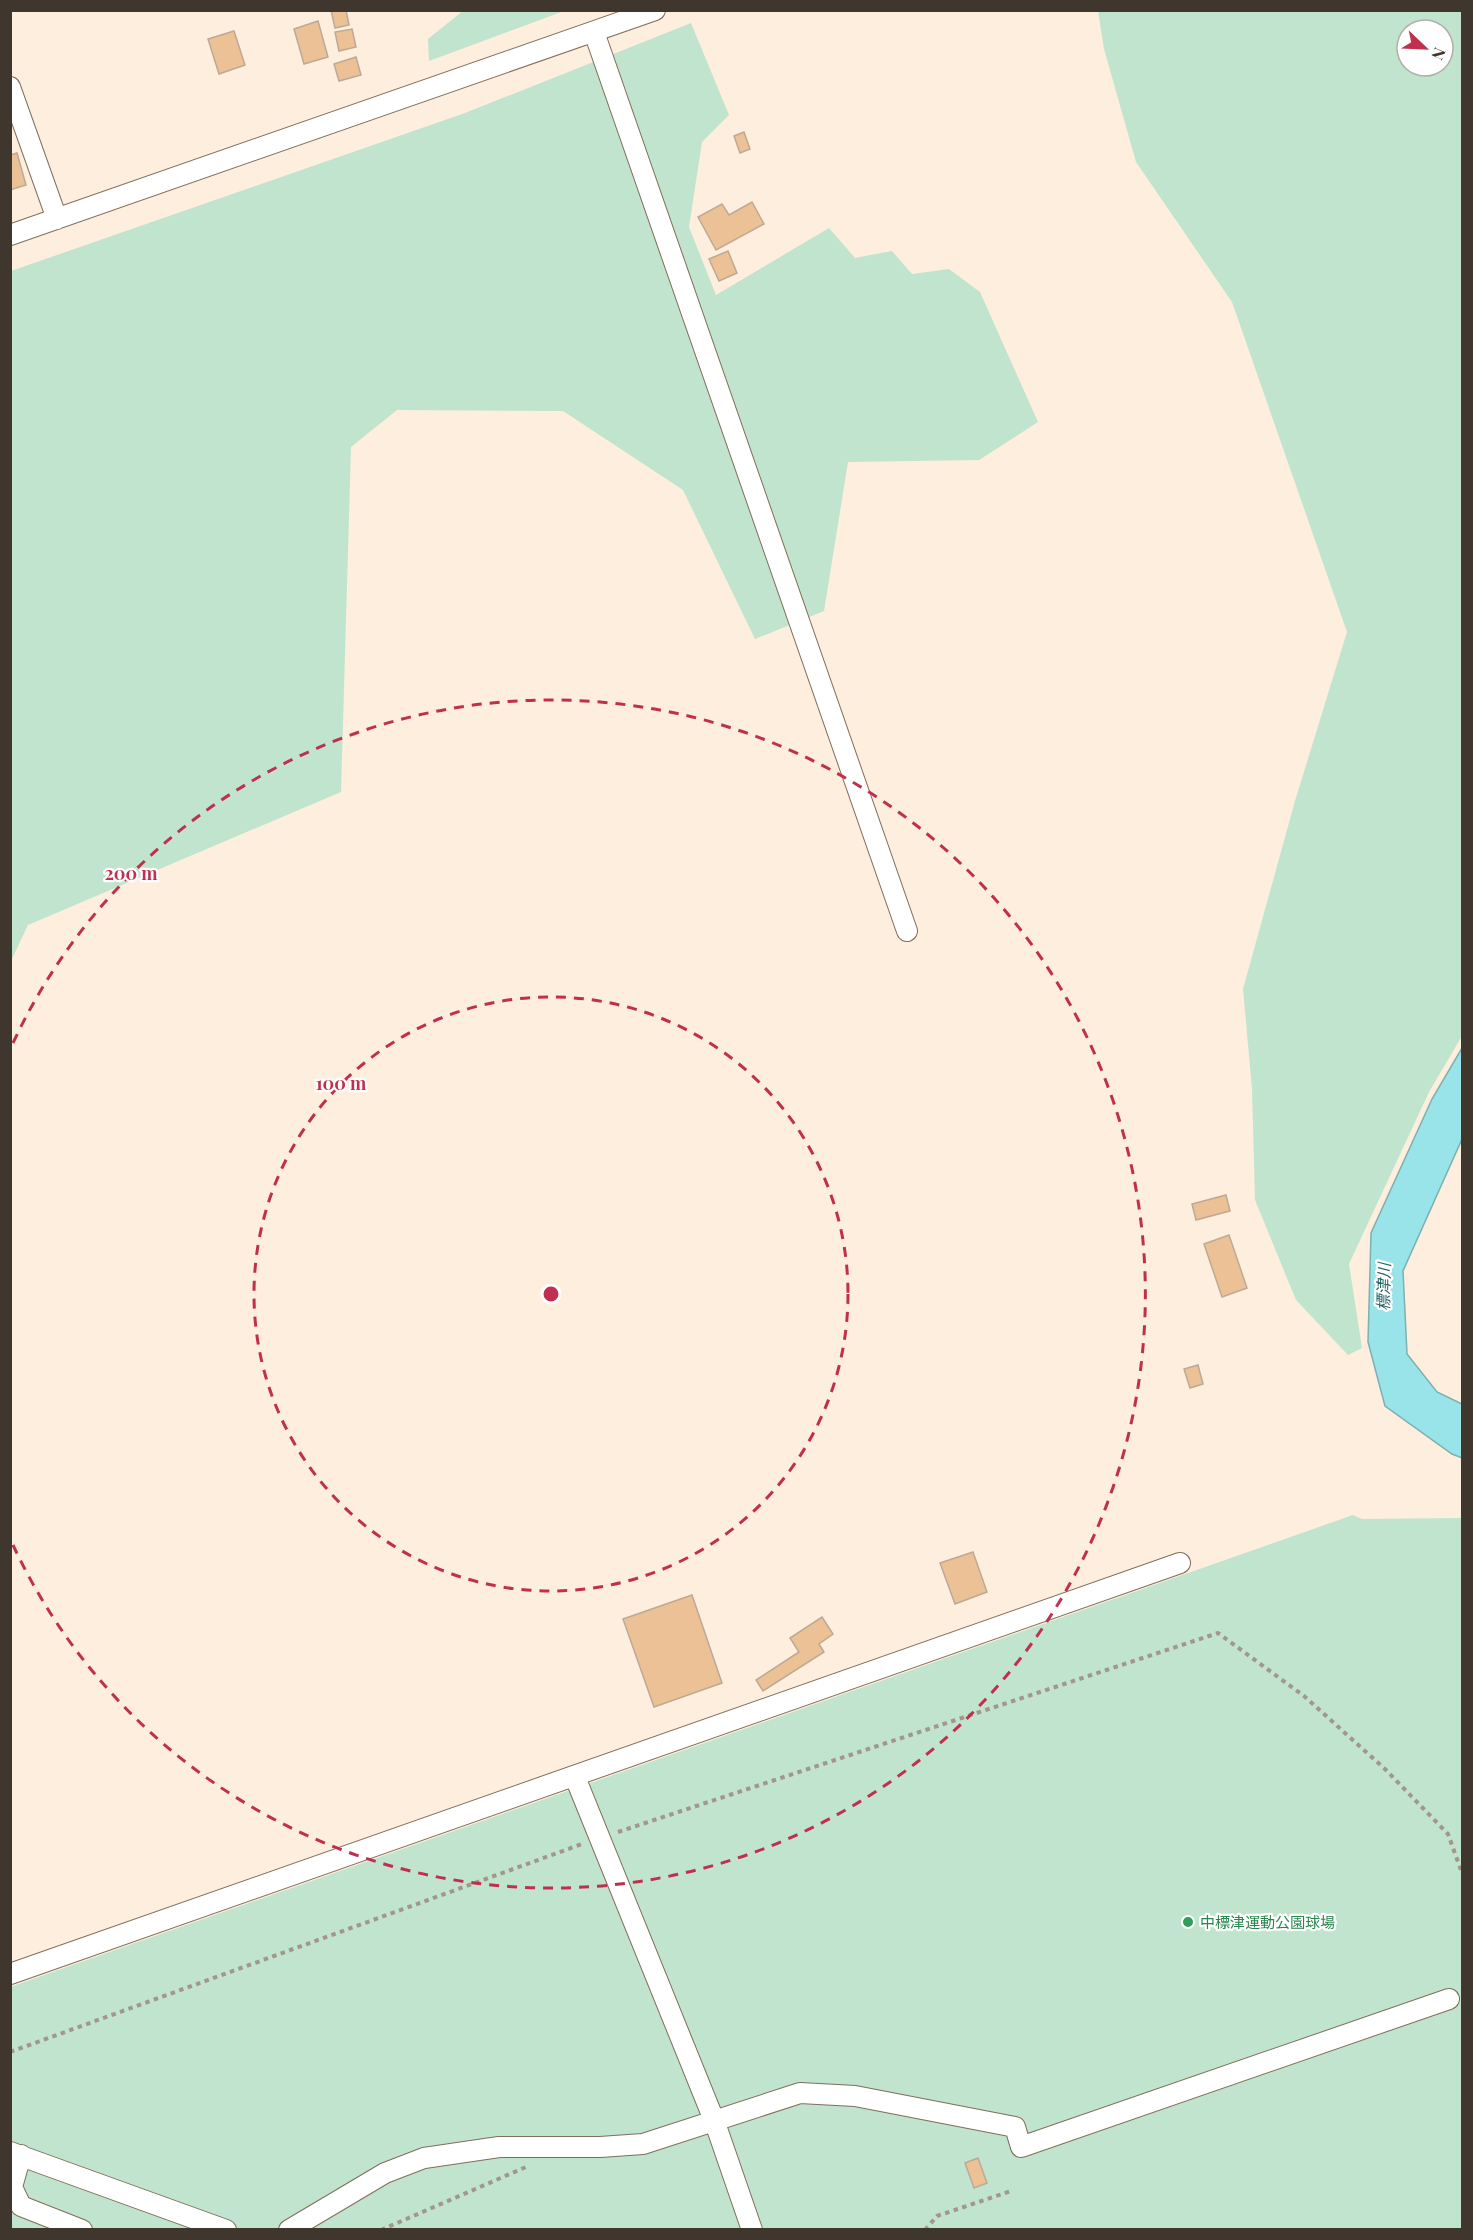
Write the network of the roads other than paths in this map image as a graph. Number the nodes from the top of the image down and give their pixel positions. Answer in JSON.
{"nodes":[{"id":1,"x":655,"y":10,"type":"edge"},
{"id":2,"x":594,"y":32,"type":"junction"},
{"id":3,"x":10,"y":87,"type":"edge"},
{"id":4,"x":57,"y":219,"type":"junction"},
{"id":5,"x":10,"y":235,"type":"edge"},
{"id":6,"x":907,"y":931,"type":"dead end"},
{"id":7,"x":1180,"y":1563,"type":"dead end"},
{"id":8,"x":575,"y":1777,"type":"junction"},
{"id":9,"x":10,"y":1974,"type":"edge"},
{"id":10,"x":1449,"y":1998,"type":"dead end"},
{"id":11,"x":714,"y":2120,"type":"junction"},
{"id":12,"x":16,"y":2153,"type":"edge"},
{"id":13,"x":82,"y":2229,"type":"edge"},
{"id":14,"x":226,"y":2229,"type":"edge"},
{"id":15,"x":289,"y":2229,"type":"edge"},
{"id":16,"x":752,"y":2229,"type":"edge"}],
"edges":[{"from":1,"to":2,"type":"street"},
{"from":2,"to":4,"type":"street"},
{"from":2,"to":6,"type":"street"},
{"from":3,"to":4,"type":"street"},
{"from":4,"to":5,"type":"street"},
{"from":7,"to":8,"type":"street"},
{"from":8,"to":9,"type":"street"},
{"from":8,"to":11,"type":"street"},
{"from":10,"to":11,"type":"street"},
{"from":11,"to":15,"type":"street"},
{"from":11,"to":16,"type":"street"},
{"from":12,"to":13,"type":"street"},
{"from":12,"to":14,"type":"street"}]}
